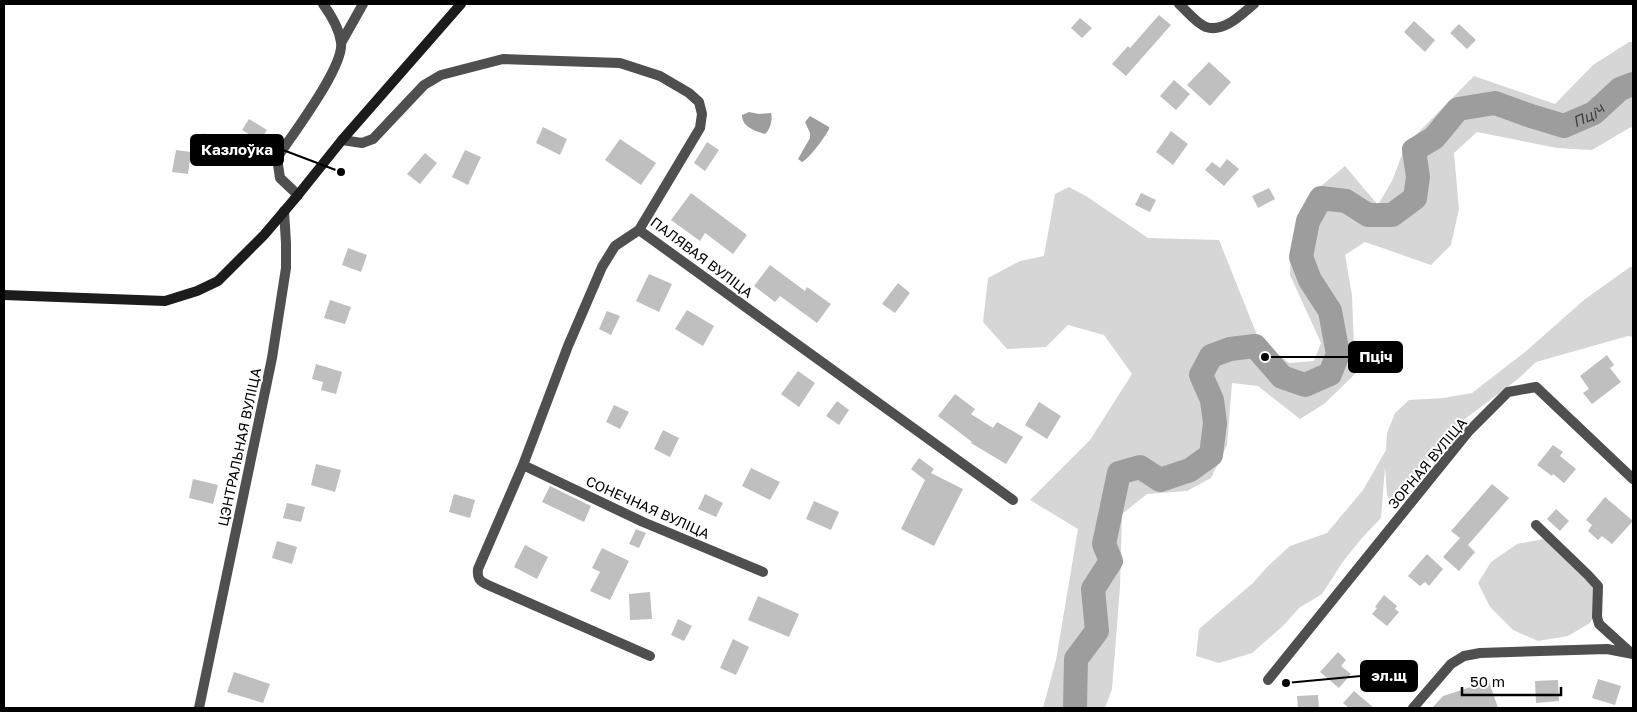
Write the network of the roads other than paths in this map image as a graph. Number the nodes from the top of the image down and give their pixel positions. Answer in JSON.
{"nodes":[{"id":1,"x":323,"y":4,"type":"edge"},
{"id":2,"x":363,"y":4,"type":"edge"},
{"id":3,"x":461,"y":4,"type":"edge"},
{"id":4,"x":1179,"y":4,"type":"edge"},
{"id":5,"x":1254,"y":4,"type":"edge"},
{"id":6,"x":341,"y":43,"type":"junction"},
{"id":7,"x":342,"y":140,"type":"junction"},
{"id":8,"x":298,"y":195,"type":"junction"},
{"id":9,"x":284,"y":211,"type":"junction"},
{"id":10,"x":639,"y":230,"type":"junction"},
{"id":11,"x":4,"y":296,"type":"edge"},
{"id":12,"x":523,"y":465,"type":"junction"},
{"id":13,"x":1633,"y":479,"type":"edge"},
{"id":14,"x":1014,"y":500,"type":"dead end"},
{"id":15,"x":1536,"y":525,"type":"dead end"},
{"id":16,"x":763,"y":572,"type":"dead end"},
{"id":17,"x":1632,"y":653,"type":"edge"},
{"id":18,"x":650,"y":656,"type":"dead end"},
{"id":19,"x":1268,"y":680,"type":"dead end"},
{"id":20,"x":199,"y":708,"type":"edge"},
{"id":21,"x":1413,"y":708,"type":"edge"}],
"edges":[{"from":1,"to":6,"type":"street"},
{"from":2,"to":6,"type":"street"},
{"from":3,"to":7,"type":"main road"},
{"from":4,"to":5,"type":"street"},
{"from":6,"to":8,"type":"street"},
{"from":7,"to":8,"type":"main road"},
{"from":7,"to":10,"type":"street","name":"ПАЛЯВАЯ ВУЛІЦА"},
{"from":8,"to":9,"type":"main road"},
{"from":9,"to":11,"type":"main road"},
{"from":9,"to":20,"type":"street","name":"ЦЭНТРАЛЬНАЯ ВУЛІЦА"},
{"from":10,"to":12,"type":"street"},
{"from":10,"to":14,"type":"street","name":"ПАЛЯВАЯ ВУЛІЦА"},
{"from":12,"to":16,"type":"street","name":"СОНЕЧНАЯ ВУЛІЦА"},
{"from":12,"to":18,"type":"street"},
{"from":13,"to":19,"type":"street","name":"ЗОРНАЯ ВУЛІЦА"},
{"from":15,"to":17,"type":"street"},
{"from":17,"to":21,"type":"street"}]}
